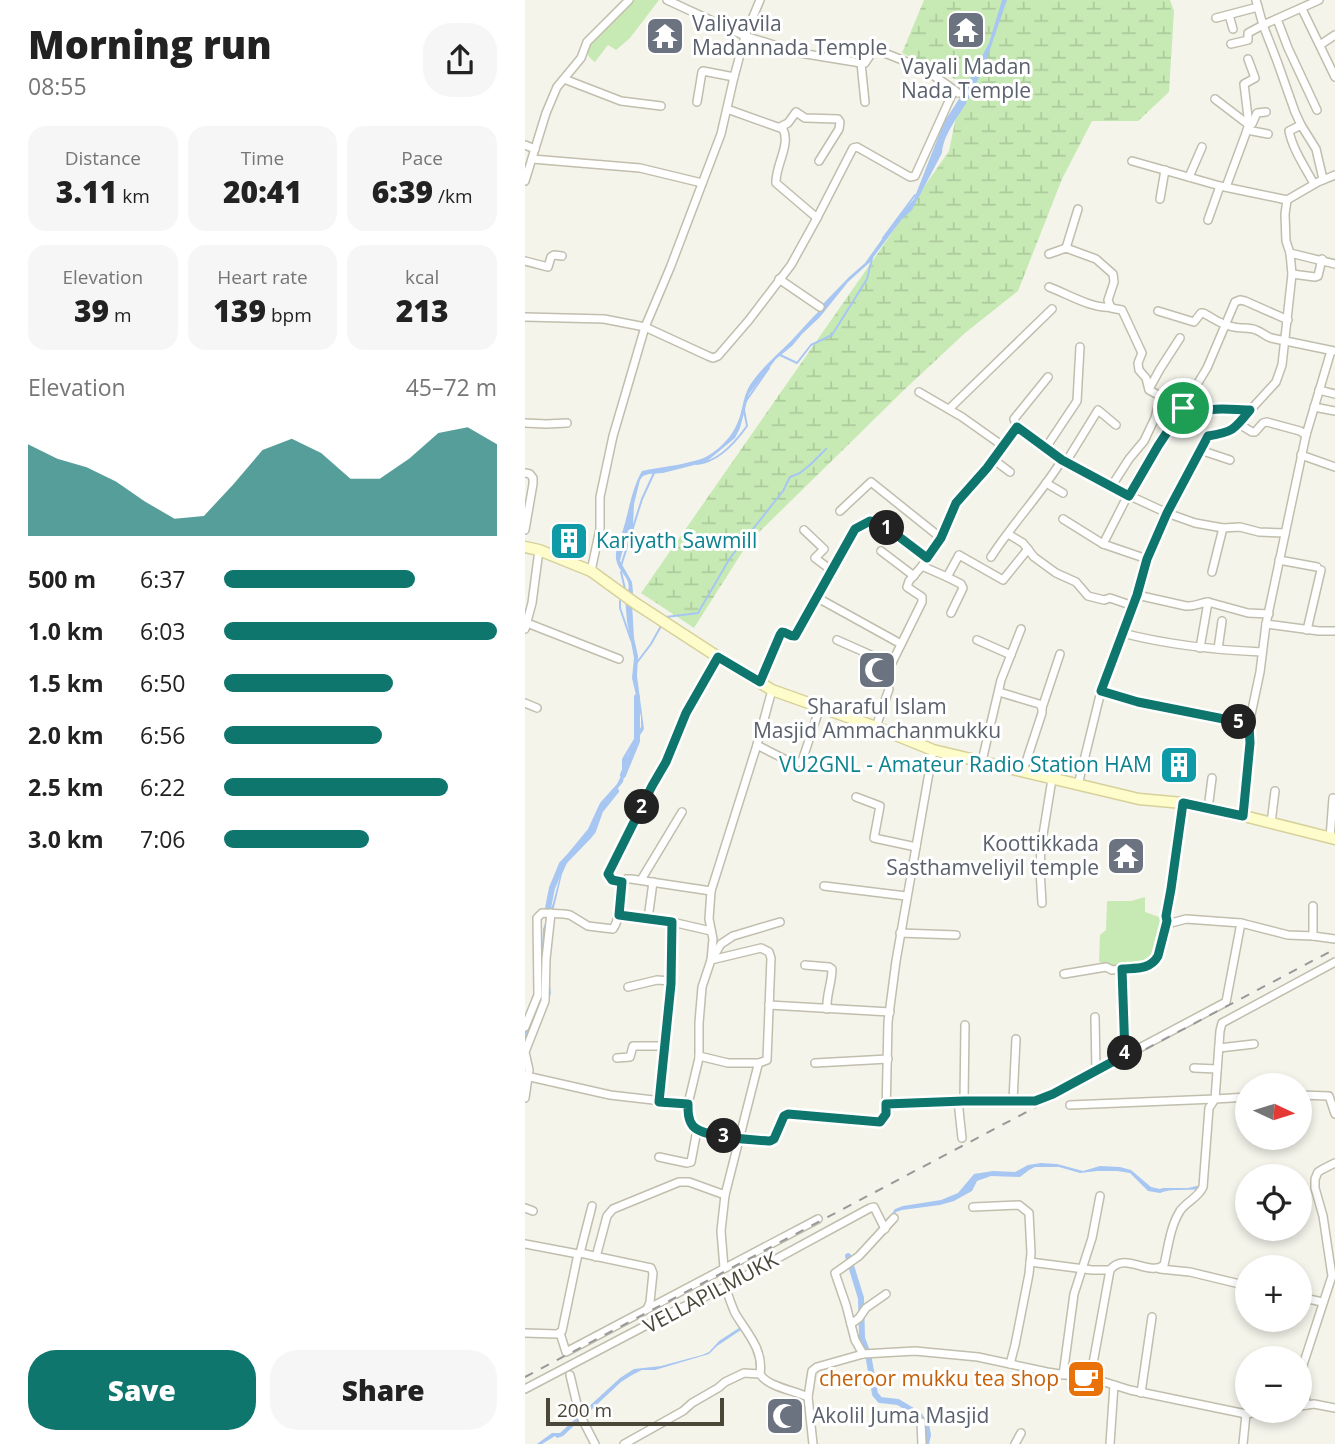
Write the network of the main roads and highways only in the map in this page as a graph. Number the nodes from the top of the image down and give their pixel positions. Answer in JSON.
{"nodes":[{"id":1,"x":525,"y":547,"type":"edge"},
{"id":2,"x":1333,"y":839,"type":"edge"}],
"edges":[{"from":1,"to":2,"type":"main road"}]}
